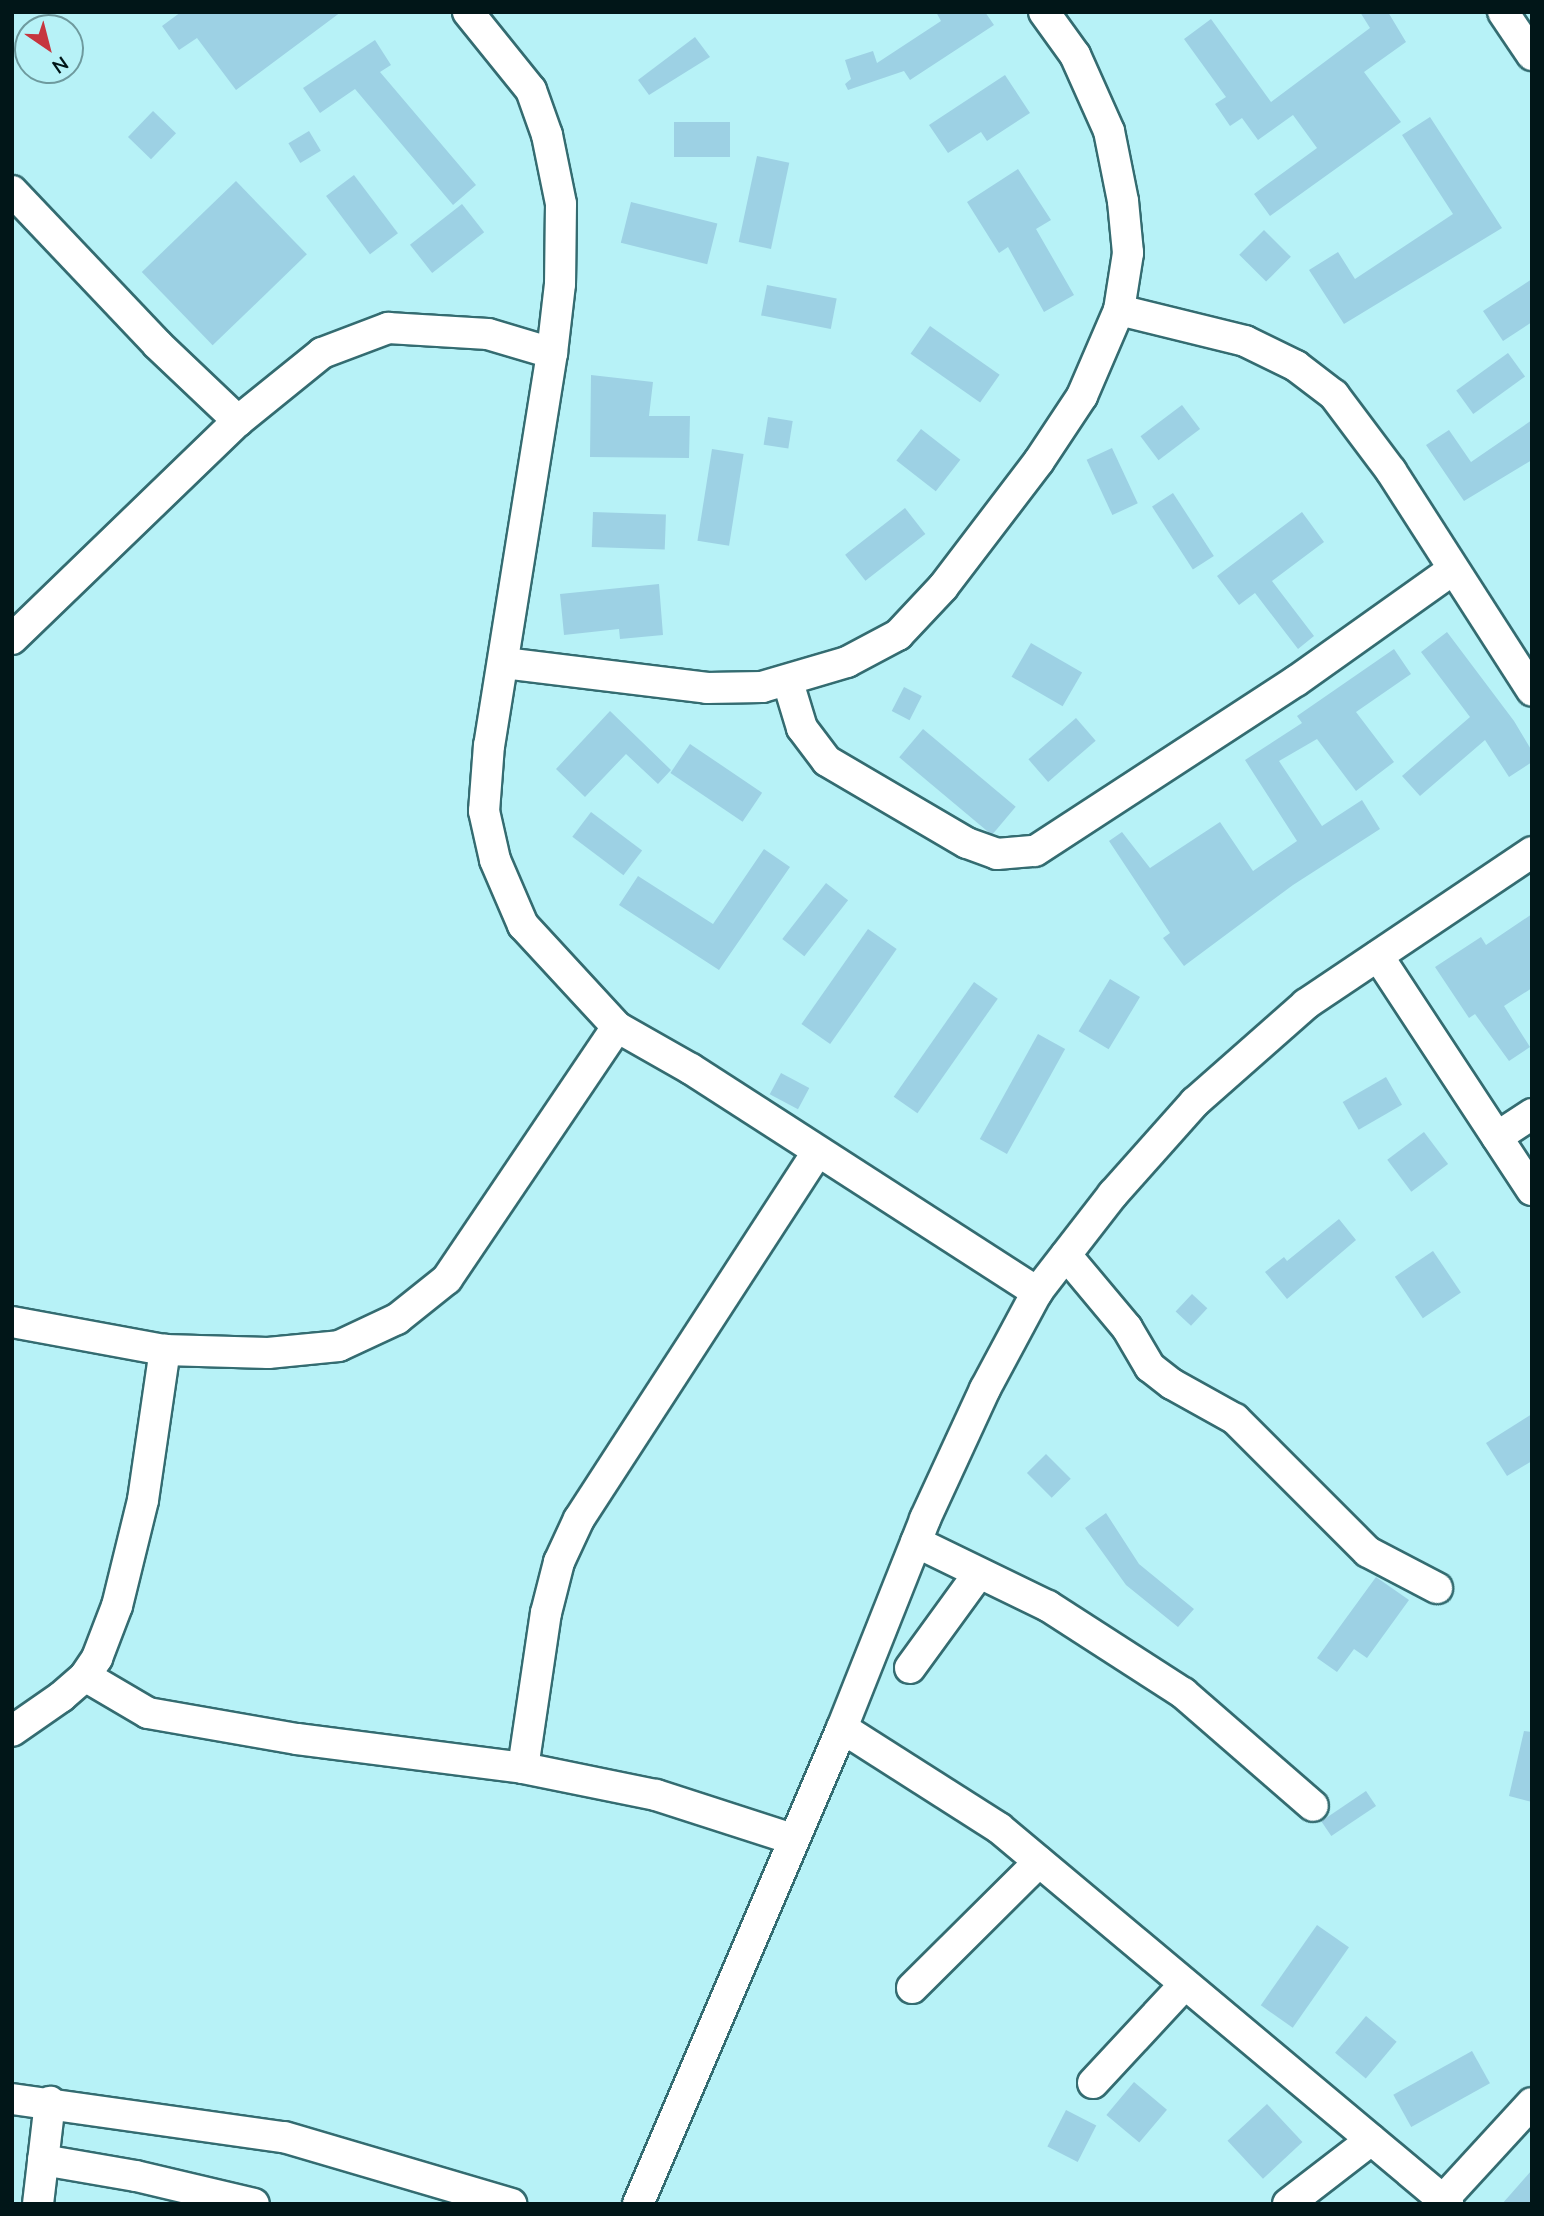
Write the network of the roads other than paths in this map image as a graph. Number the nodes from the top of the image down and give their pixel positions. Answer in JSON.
{"nodes":[{"id":1,"x":468,"y":12,"type":"edge"},
{"id":2,"x":1044,"y":12,"type":"edge"},
{"id":3,"x":1503,"y":12,"type":"edge"},
{"id":4,"x":1532,"y":55,"type":"edge"},
{"id":5,"x":12,"y":191,"type":"edge"},
{"id":6,"x":1119,"y":310,"type":"junction"},
{"id":7,"x":552,"y":353,"type":"junction"},
{"id":8,"x":239,"y":421,"type":"junction"},
{"id":9,"x":1451,"y":570,"type":"junction"},
{"id":10,"x":12,"y":639,"type":"edge"},
{"id":11,"x":504,"y":663,"type":"junction"},
{"id":12,"x":788,"y":682,"type":"junction"},
{"id":13,"x":1532,"y":691,"type":"edge"},
{"id":14,"x":1532,"y":852,"type":"edge"},
{"id":15,"x":1378,"y":957,"type":"junction"},
{"id":16,"x":617,"y":1027,"type":"junction"},
{"id":17,"x":1532,"y":1114,"type":"edge"},
{"id":18,"x":1497,"y":1137,"type":"junction"},
{"id":19,"x":817,"y":1153,"type":"junction"},
{"id":20,"x":1532,"y":1190,"type":"edge"},
{"id":21,"x":1066,"y":1255,"type":"junction"},
{"id":22,"x":1037,"y":1292,"type":"junction"},
{"id":23,"x":12,"y":1322,"type":"edge"},
{"id":24,"x":165,"y":1350,"type":"junction"},
{"id":25,"x":915,"y":1542,"type":"junction"},
{"id":26,"x":979,"y":1573,"type":"junction"},
{"id":27,"x":1437,"y":1588,"type":"dead end"},
{"id":28,"x":910,"y":1668,"type":"dead end"},
{"id":29,"x":85,"y":1676,"type":"junction"},
{"id":30,"x":842,"y":1728,"type":"junction"},
{"id":31,"x":12,"y":1731,"type":"edge"},
{"id":32,"x":523,"y":1768,"type":"junction"},
{"id":33,"x":1313,"y":1807,"type":"dead end"},
{"id":34,"x":792,"y":1839,"type":"junction"},
{"id":35,"x":1039,"y":1861,"type":"junction"},
{"id":36,"x":1184,"y":1985,"type":"junction"},
{"id":37,"x":912,"y":1988,"type":"dead end"},
{"id":38,"x":1093,"y":2083,"type":"dead end"},
{"id":39,"x":12,"y":2099,"type":"edge"},
{"id":40,"x":50,"y":2102,"type":"junction"},
{"id":41,"x":1532,"y":2104,"type":"edge"},
{"id":42,"x":1371,"y":2140,"type":"junction"},
{"id":43,"x":43,"y":2161,"type":"junction"},
{"id":44,"x":1443,"y":2202,"type":"edge"},
{"id":45,"x":38,"y":2204,"type":"edge"},
{"id":46,"x":254,"y":2204,"type":"edge"},
{"id":47,"x":510,"y":2204,"type":"edge"},
{"id":48,"x":638,"y":2204,"type":"edge"},
{"id":49,"x":1288,"y":2204,"type":"edge"}],
"edges":[{"from":1,"to":7,"type":"street"},
{"from":2,"to":6,"type":"street"},
{"from":3,"to":4,"type":"street"},
{"from":5,"to":8,"type":"street"},
{"from":6,"to":9,"type":"street"},
{"from":6,"to":12,"type":"street"},
{"from":7,"to":8,"type":"street"},
{"from":7,"to":11,"type":"street"},
{"from":8,"to":10,"type":"street"},
{"from":9,"to":12,"type":"street"},
{"from":9,"to":13,"type":"street"},
{"from":11,"to":12,"type":"street"},
{"from":11,"to":16,"type":"street"},
{"from":14,"to":15,"type":"street"},
{"from":15,"to":18,"type":"street"},
{"from":15,"to":21,"type":"street"},
{"from":16,"to":19,"type":"street"},
{"from":16,"to":24,"type":"street"},
{"from":17,"to":18,"type":"street"},
{"from":18,"to":20,"type":"street"},
{"from":19,"to":22,"type":"street"},
{"from":19,"to":32,"type":"street"},
{"from":21,"to":22,"type":"street"},
{"from":21,"to":27,"type":"street"},
{"from":22,"to":25,"type":"street"},
{"from":23,"to":24,"type":"street"},
{"from":24,"to":29,"type":"street"},
{"from":25,"to":26,"type":"street"},
{"from":25,"to":30,"type":"street"},
{"from":26,"to":28,"type":"street"},
{"from":26,"to":33,"type":"street"},
{"from":29,"to":31,"type":"street"},
{"from":29,"to":32,"type":"street"},
{"from":30,"to":34,"type":"street"},
{"from":30,"to":35,"type":"street"},
{"from":32,"to":34,"type":"street"},
{"from":34,"to":48,"type":"street"},
{"from":35,"to":36,"type":"street"},
{"from":35,"to":37,"type":"street"},
{"from":36,"to":38,"type":"street"},
{"from":36,"to":42,"type":"street"},
{"from":39,"to":40,"type":"street"},
{"from":40,"to":43,"type":"street"},
{"from":40,"to":47,"type":"street"},
{"from":41,"to":44,"type":"street"},
{"from":42,"to":44,"type":"street"},
{"from":42,"to":49,"type":"street"},
{"from":43,"to":45,"type":"street"},
{"from":43,"to":46,"type":"street"}]}
